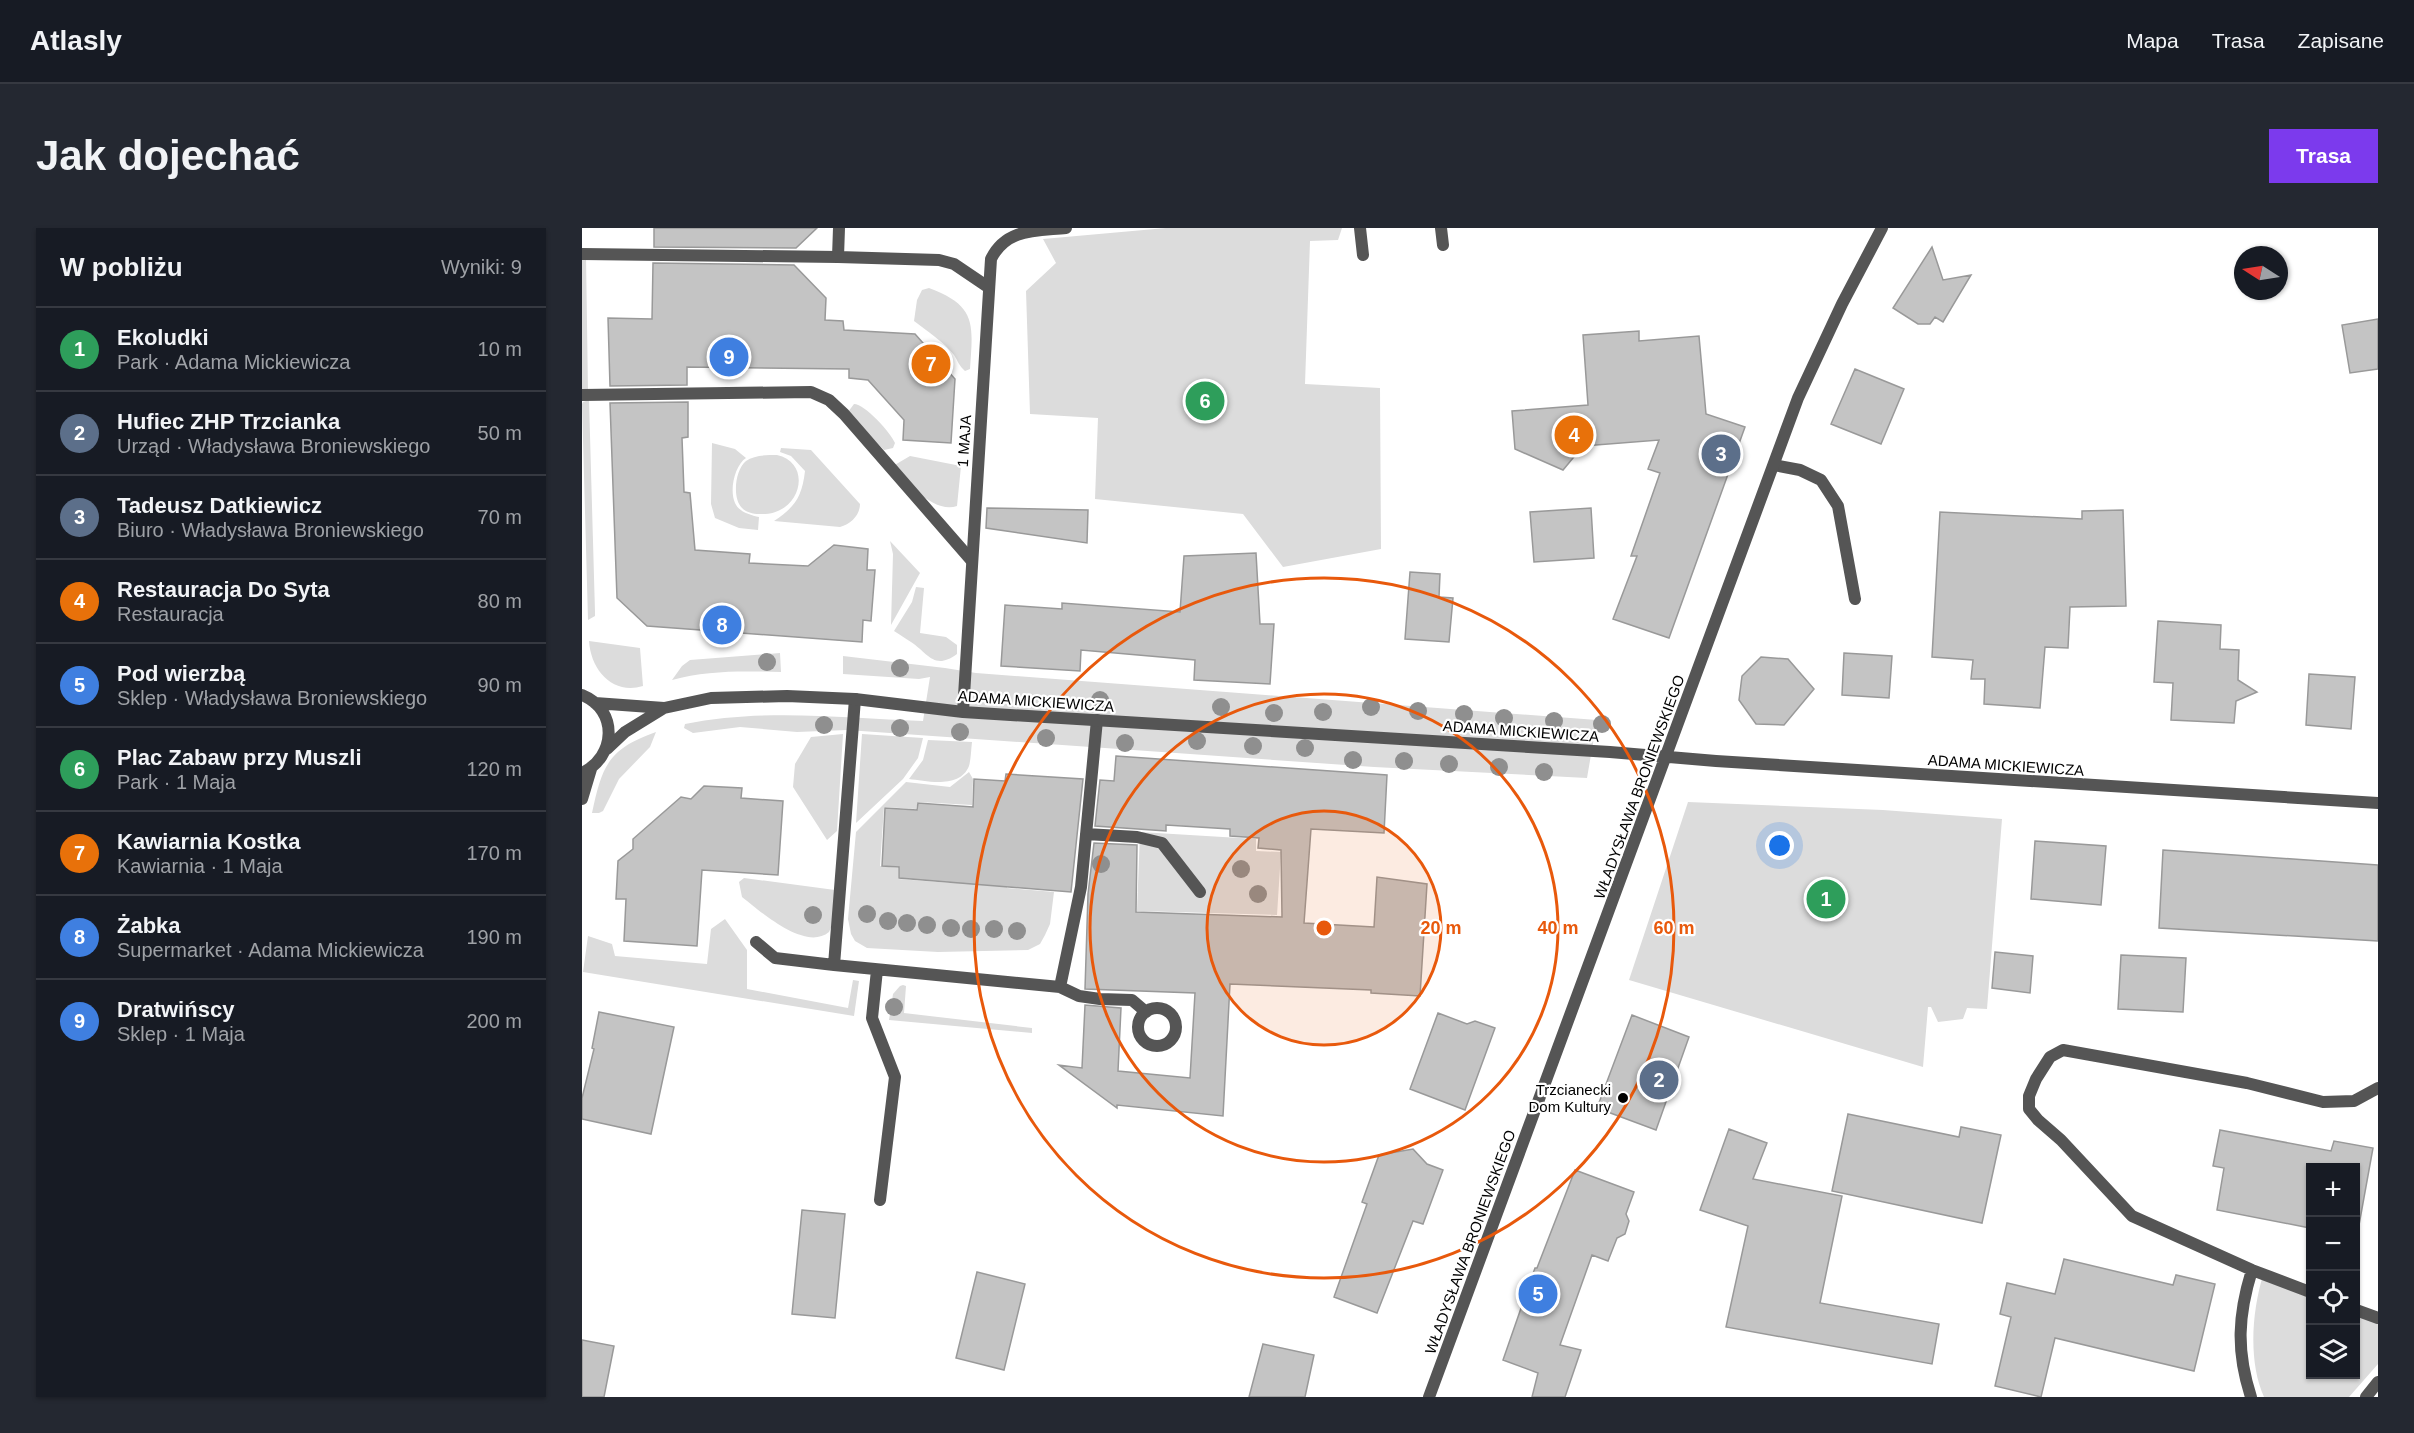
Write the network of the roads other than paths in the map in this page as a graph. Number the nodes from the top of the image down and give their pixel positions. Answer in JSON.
{"nodes":[{"id":1,"x":839,"y":228,"type":"edge"},
{"id":2,"x":1066,"y":228,"type":"edge"},
{"id":3,"x":1360,"y":228,"type":"edge"},
{"id":4,"x":1442,"y":228,"type":"edge"},
{"id":5,"x":1882,"y":228,"type":"edge"},
{"id":6,"x":1032,"y":230,"type":"edge"},
{"id":7,"x":1443,"y":245,"type":"dead end"},
{"id":8,"x":582,"y":254,"type":"edge"},
{"id":9,"x":1363,"y":255,"type":"dead end"},
{"id":10,"x":838,"y":257,"type":"junction"},
{"id":11,"x":988,"y":287,"type":"junction"},
{"id":12,"x":582,"y":395,"type":"edge"},
{"id":13,"x":1774,"y":465,"type":"junction"},
{"id":14,"x":972,"y":561,"type":"junction"},
{"id":15,"x":1856,"y":599,"type":"dead end"},
{"id":16,"x":582,"y":695,"type":"edge"},
{"id":17,"x":855,"y":699,"type":"junction"},
{"id":18,"x":595,"y":703,"type":"junction"},
{"id":19,"x":664,"y":708,"type":"junction"},
{"id":20,"x":963,"y":712,"type":"junction"},
{"id":21,"x":1097,"y":720,"type":"junction"},
{"id":22,"x":607,"y":749,"type":"junction"},
{"id":23,"x":1666,"y":758,"type":"junction"},
{"id":24,"x":587,"y":771,"type":"edge"},
{"id":25,"x":582,"y":798,"type":"edge"},
{"id":26,"x":2378,"y":803,"type":"edge"},
{"id":27,"x":1086,"y":834,"type":"junction"},
{"id":28,"x":1200,"y":892,"type":"dead end"},
{"id":29,"x":756,"y":942,"type":"dead end"},
{"id":30,"x":834,"y":965,"type":"junction"},
{"id":31,"x":877,"y":970,"type":"junction"},
{"id":32,"x":1060,"y":987,"type":"junction"},
{"id":33,"x":1146,"y":1012,"type":"dead end"},
{"id":34,"x":2378,"y":1088,"type":"edge"},
{"id":35,"x":880,"y":1200,"type":"dead end"},
{"id":36,"x":2252,"y":1270,"type":"junction"},
{"id":37,"x":2306,"y":1290,"type":"edge"},
{"id":38,"x":2360,"y":1312,"type":"edge"},
{"id":39,"x":2378,"y":1318,"type":"edge"},
{"id":40,"x":2378,"y":1382,"type":"edge"},
{"id":41,"x":1429,"y":1397,"type":"edge"},
{"id":42,"x":2251,"y":1397,"type":"edge"},
{"id":43,"x":2366,"y":1397,"type":"edge"}],
"edges":[{"from":1,"to":10,"type":"street"},
{"from":2,"to":6,"type":"street","name":"1 MAJA"},
{"from":3,"to":9,"type":"street"},
{"from":4,"to":7,"type":"street"},
{"from":5,"to":13,"type":"street","name":"WŁADYSŁAWA BRONIEWSKIEGO"},
{"from":6,"to":11,"type":"street","name":"1 MAJA"},
{"from":8,"to":10,"type":"street"},
{"from":10,"to":11,"type":"street"},
{"from":11,"to":14,"type":"street","name":"1 MAJA"},
{"from":12,"to":14,"type":"street"},
{"from":13,"to":15,"type":"street"},
{"from":13,"to":23,"type":"street","name":"WŁADYSŁAWA BRONIEWSKIEGO"},
{"from":14,"to":20,"type":"street","name":"1 MAJA"},
{"from":16,"to":18,"type":"street"},
{"from":17,"to":19,"type":"street","name":"ADAMA MICKIEWICZA"},
{"from":17,"to":20,"type":"street","name":"ADAMA MICKIEWICZA"},
{"from":17,"to":30,"type":"street"},
{"from":18,"to":19,"type":"street","name":"ADAMA MICKIEWICZA"},
{"from":18,"to":22,"type":"street"},
{"from":19,"to":22,"type":"street","name":"ADAMA MICKIEWICZA"},
{"from":20,"to":21,"type":"street","name":"ADAMA MICKIEWICZA"},
{"from":21,"to":23,"type":"street","name":"ADAMA MICKIEWICZA"},
{"from":21,"to":27,"type":"street"},
{"from":22,"to":24,"type":"street","name":"ADAMA MICKIEWICZA"},
{"from":23,"to":26,"type":"street","name":"ADAMA MICKIEWICZA"},
{"from":23,"to":41,"type":"street","name":"WŁADYSŁAWA BRONIEWSKIEGO"},
{"from":24,"to":25,"type":"street"},
{"from":27,"to":28,"type":"street"},
{"from":27,"to":32,"type":"street"},
{"from":29,"to":30,"type":"street"},
{"from":30,"to":31,"type":"street"},
{"from":31,"to":32,"type":"street"},
{"from":31,"to":35,"type":"street"},
{"from":32,"to":33,"type":"street"},
{"from":34,"to":36,"type":"street"},
{"from":36,"to":37,"type":"street"},
{"from":36,"to":42,"type":"street"},
{"from":38,"to":39,"type":"street"},
{"from":40,"to":43,"type":"street"}]}
